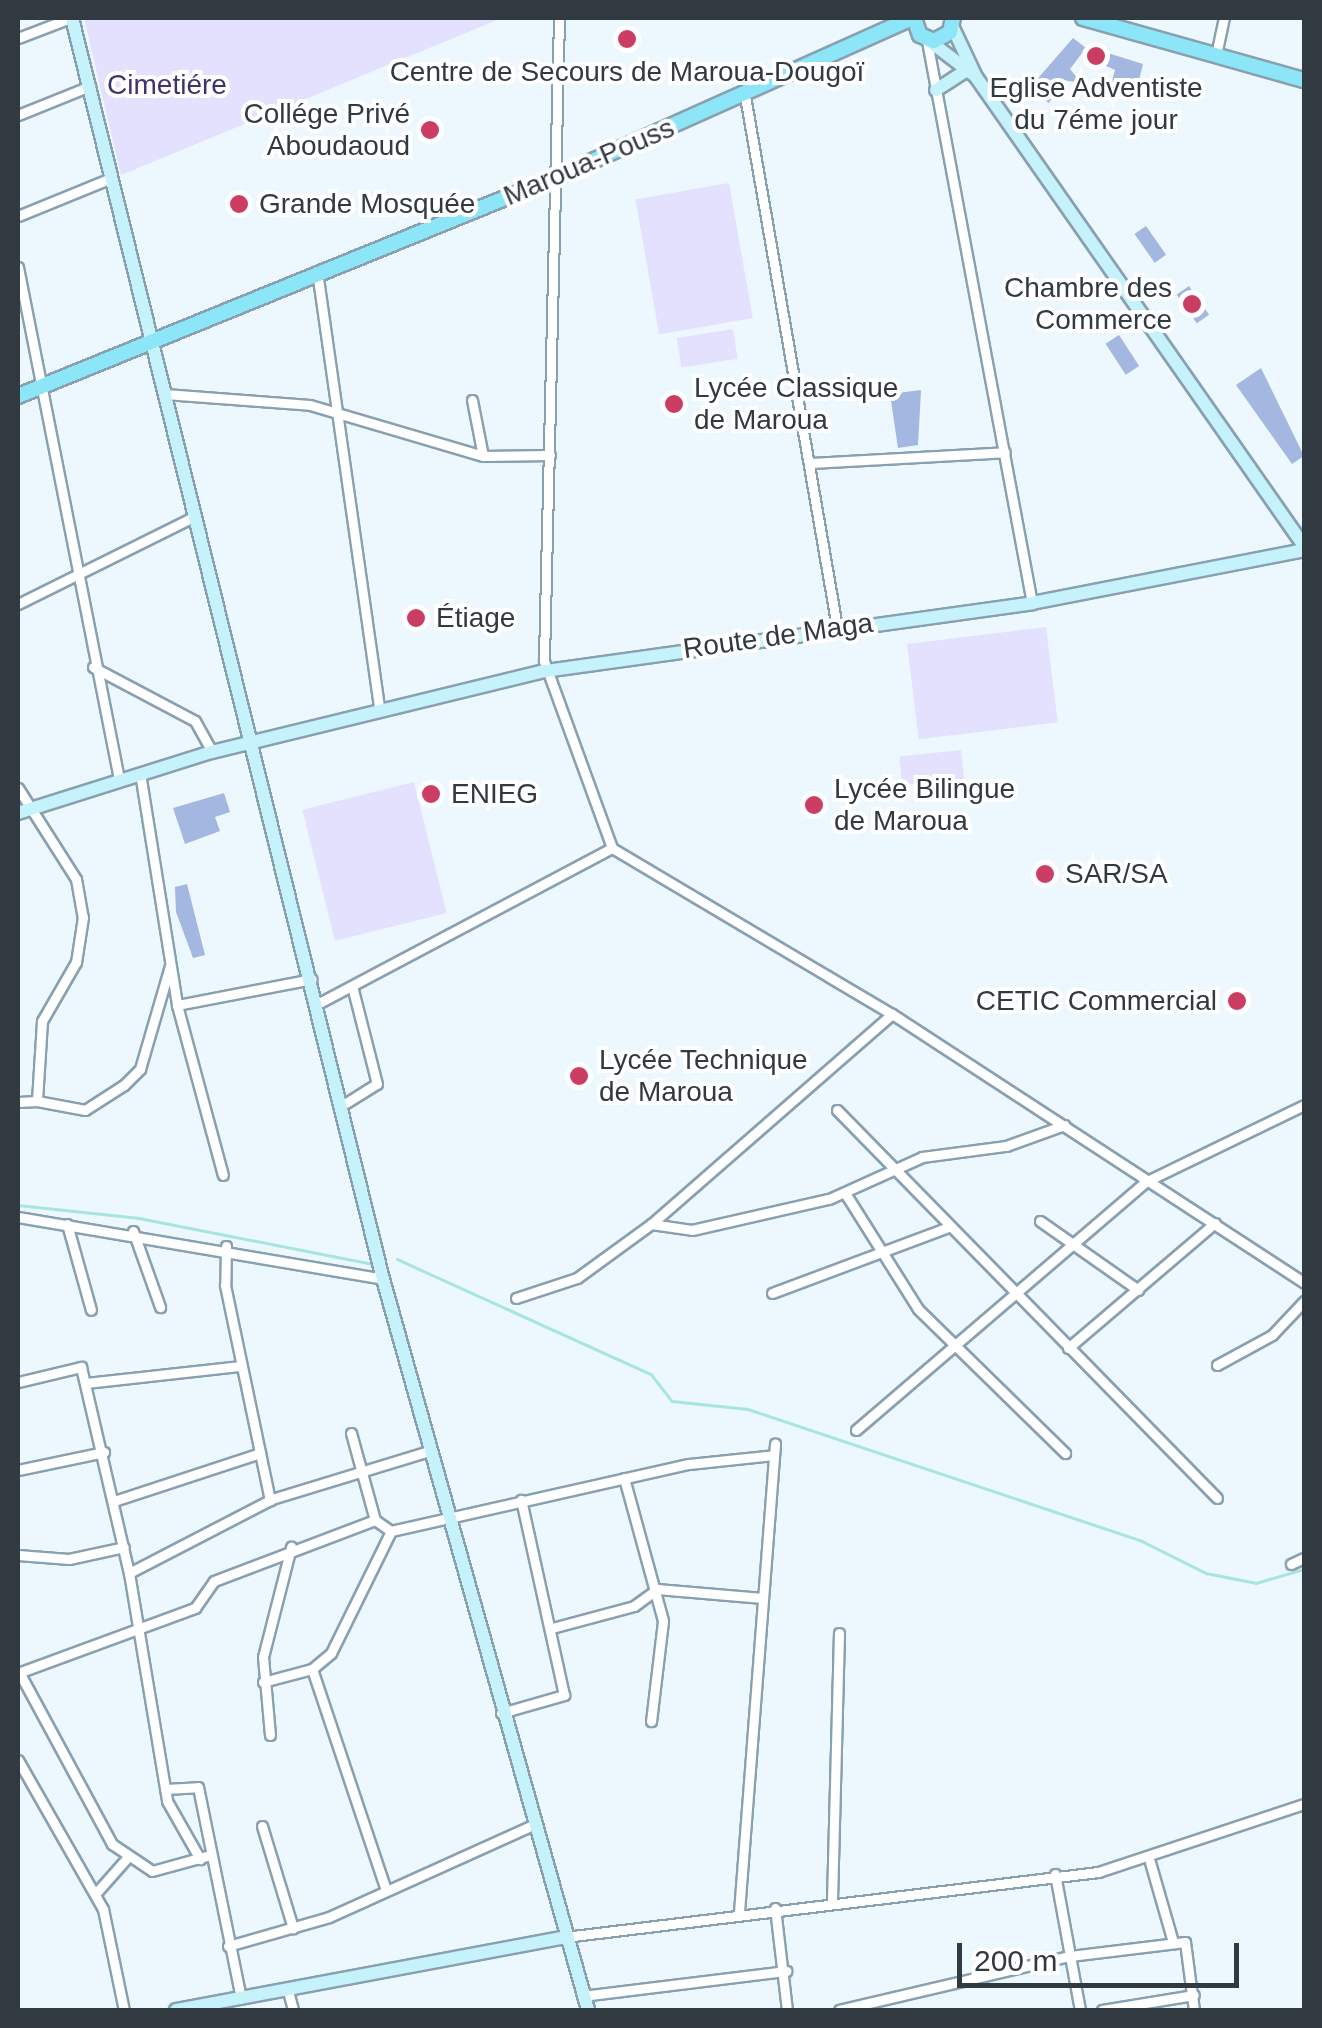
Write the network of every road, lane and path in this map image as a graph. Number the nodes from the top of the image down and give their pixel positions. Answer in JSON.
{"nodes":[{"id":1,"x":71,"y":18,"type":"edge"},
{"id":2,"x":560,"y":18,"type":"edge"},
{"id":3,"x":913,"y":18,"type":"edge"},
{"id":4,"x":1083,"y":18,"type":"edge"},
{"id":5,"x":1224,"y":18,"type":"edge"},
{"id":6,"x":956,"y":22,"type":"edge"},
{"id":7,"x":18,"y":38,"type":"edge"},
{"id":8,"x":881,"y":38,"type":"junction"},
{"id":9,"x":925,"y":38,"type":"junction"},
{"id":10,"x":1216,"y":55,"type":"junction"},
{"id":11,"x":972,"y":73,"type":"junction"},
{"id":12,"x":1304,"y":80,"type":"edge"},
{"id":13,"x":90,"y":86,"type":"junction"},
{"id":14,"x":936,"y":90,"type":"junction"},
{"id":15,"x":746,"y":96,"type":"junction"},
{"id":16,"x":18,"y":114,"type":"edge"},
{"id":17,"x":111,"y":178,"type":"junction"},
{"id":18,"x":552,"y":179,"type":"junction"},
{"id":19,"x":18,"y":216,"type":"edge"},
{"id":20,"x":18,"y":267,"type":"edge"},
{"id":21,"x":317,"y":270,"type":"junction"},
{"id":22,"x":150,"y":339,"type":"junction"},
{"id":23,"x":44,"y":384,"type":"junction"},
{"id":24,"x":164,"y":394,"type":"junction"},
{"id":25,"x":18,"y":396,"type":"edge"},
{"id":26,"x":472,"y":400,"type":"dead end"},
{"id":27,"x":338,"y":414,"type":"junction"},
{"id":28,"x":1005,"y":452,"type":"junction"},
{"id":29,"x":550,"y":454,"type":"junction"},
{"id":30,"x":483,"y":456,"type":"junction"},
{"id":31,"x":811,"y":464,"type":"junction"},
{"id":32,"x":195,"y":516,"type":"junction"},
{"id":33,"x":1304,"y":548,"type":"edge"},
{"id":34,"x":79,"y":574,"type":"junction"},
{"id":35,"x":1032,"y":603,"type":"junction"},
{"id":36,"x":18,"y":604,"type":"edge"},
{"id":37,"x":838,"y":628,"type":"junction"},
{"id":38,"x":93,"y":666,"type":"junction"},
{"id":39,"x":545,"y":671,"type":"junction"},
{"id":40,"x":379,"y":709,"type":"junction"},
{"id":41,"x":256,"y":741,"type":"junction"},
{"id":42,"x":212,"y":752,"type":"junction"},
{"id":43,"x":140,"y":773,"type":"junction"},
{"id":44,"x":119,"y":779,"type":"junction"},
{"id":45,"x":18,"y":788,"type":"edge"},
{"id":46,"x":22,"y":812,"type":"edge"},
{"id":47,"x":612,"y":848,"type":"junction"},
{"id":48,"x":170,"y":966,"type":"junction"},
{"id":49,"x":315,"y":979,"type":"junction"},
{"id":50,"x":352,"y":986,"type":"junction"},
{"id":51,"x":321,"y":1002,"type":"junction"},
{"id":52,"x":176,"y":1005,"type":"junction"},
{"id":53,"x":892,"y":1014,"type":"junction"},
{"id":54,"x":18,"y":1102,"type":"edge"},
{"id":55,"x":36,"y":1102,"type":"junction"},
{"id":56,"x":346,"y":1102,"type":"junction"},
{"id":57,"x":1304,"y":1105,"type":"edge"},
{"id":58,"x":836,"y":1110,"type":"dead end"},
{"id":59,"x":1064,"y":1125,"type":"junction"},
{"id":60,"x":891,"y":1172,"type":"junction"},
{"id":61,"x":223,"y":1174,"type":"dead end"},
{"id":62,"x":1147,"y":1181,"type":"junction"},
{"id":63,"x":844,"y":1194,"type":"junction"},
{"id":64,"x":18,"y":1216,"type":"edge"},
{"id":65,"x":1040,"y":1220,"type":"dead end"},
{"id":66,"x":1215,"y":1222,"type":"junction"},
{"id":67,"x":67,"y":1224,"type":"junction"},
{"id":68,"x":651,"y":1224,"type":"junction"},
{"id":69,"x":946,"y":1228,"type":"junction"},
{"id":70,"x":132,"y":1231,"type":"junction"},
{"id":71,"x":1072,"y":1244,"type":"junction"},
{"id":72,"x":226,"y":1246,"type":"junction"},
{"id":73,"x":880,"y":1257,"type":"junction"},
{"id":74,"x":383,"y":1279,"type":"junction"},
{"id":75,"x":1304,"y":1282,"type":"edge"},
{"id":76,"x":1138,"y":1290,"type":"junction"},
{"id":77,"x":772,"y":1294,"type":"dead end"},
{"id":78,"x":1013,"y":1294,"type":"junction"},
{"id":79,"x":516,"y":1298,"type":"dead end"},
{"id":80,"x":1304,"y":1301,"type":"edge"},
{"id":81,"x":160,"y":1307,"type":"dead end"},
{"id":82,"x":91,"y":1310,"type":"dead end"},
{"id":83,"x":954,"y":1345,"type":"junction"},
{"id":84,"x":1068,"y":1348,"type":"junction"},
{"id":85,"x":1217,"y":1364,"type":"dead end"},
{"id":86,"x":240,"y":1366,"type":"junction"},
{"id":87,"x":18,"y":1382,"type":"edge"},
{"id":88,"x":86,"y":1383,"type":"junction"},
{"id":89,"x":856,"y":1430,"type":"dead end"},
{"id":90,"x":350,"y":1433,"type":"dead end"},
{"id":91,"x":775,"y":1443,"type":"dead end"},
{"id":92,"x":432,"y":1450,"type":"junction"},
{"id":93,"x":104,"y":1452,"type":"junction"},
{"id":94,"x":260,"y":1453,"type":"junction"},
{"id":95,"x":1065,"y":1453,"type":"dead end"},
{"id":96,"x":774,"y":1455,"type":"junction"},
{"id":97,"x":18,"y":1470,"type":"edge"},
{"id":98,"x":360,"y":1474,"type":"junction"},
{"id":99,"x":624,"y":1478,"type":"junction"},
{"id":100,"x":1218,"y":1498,"type":"dead end"},
{"id":101,"x":114,"y":1500,"type":"junction"},
{"id":102,"x":270,"y":1500,"type":"junction"},
{"id":103,"x":521,"y":1500,"type":"junction"},
{"id":104,"x":447,"y":1514,"type":"junction"},
{"id":105,"x":375,"y":1520,"type":"junction"},
{"id":106,"x":392,"y":1531,"type":"junction"},
{"id":107,"x":124,"y":1547,"type":"junction"},
{"id":108,"x":291,"y":1547,"type":"junction"},
{"id":109,"x":18,"y":1555,"type":"edge"},
{"id":110,"x":1304,"y":1558,"type":"edge"},
{"id":111,"x":1291,"y":1564,"type":"dead end"},
{"id":112,"x":129,"y":1573,"type":"junction"},
{"id":113,"x":657,"y":1589,"type":"junction"},
{"id":114,"x":763,"y":1598,"type":"junction"},
{"id":115,"x":138,"y":1626,"type":"junction"},
{"id":116,"x":552,"y":1628,"type":"junction"},
{"id":117,"x":839,"y":1632,"type":"dead end"},
{"id":118,"x":312,"y":1669,"type":"junction"},
{"id":119,"x":18,"y":1672,"type":"edge"},
{"id":120,"x":262,"y":1682,"type":"junction"},
{"id":121,"x":501,"y":1714,"type":"junction"},
{"id":122,"x":650,"y":1721,"type":"dead end"},
{"id":123,"x":270,"y":1735,"type":"dead end"},
{"id":124,"x":18,"y":1760,"type":"edge"},
{"id":125,"x":165,"y":1789,"type":"junction"},
{"id":126,"x":1304,"y":1804,"type":"edge"},
{"id":127,"x":262,"y":1826,"type":"dead end"},
{"id":128,"x":531,"y":1826,"type":"junction"},
{"id":129,"x":128,"y":1857,"type":"junction"},
{"id":130,"x":203,"y":1858,"type":"junction"},
{"id":131,"x":1150,"y":1862,"type":"junction"},
{"id":132,"x":1054,"y":1874,"type":"junction"},
{"id":133,"x":386,"y":1890,"type":"junction"},
{"id":134,"x":96,"y":1893,"type":"junction"},
{"id":135,"x":832,"y":1900,"type":"junction"},
{"id":136,"x":775,"y":1908,"type":"junction"},
{"id":137,"x":738,"y":1912,"type":"junction"},
{"id":138,"x":293,"y":1928,"type":"junction"},
{"id":139,"x":562,"y":1938,"type":"junction"},
{"id":140,"x":1173,"y":1942,"type":"junction"},
{"id":141,"x":228,"y":1946,"type":"junction"},
{"id":142,"x":1070,"y":1956,"type":"junction"},
{"id":143,"x":786,"y":1971,"type":"junction"},
{"id":144,"x":288,"y":1990,"type":"junction"},
{"id":145,"x":1194,"y":1995,"type":"junction"},
{"id":146,"x":582,"y":1996,"type":"junction"},
{"id":147,"x":242,"y":1999,"type":"junction"},
{"id":148,"x":124,"y":2010,"type":"edge"},
{"id":149,"x":176,"y":2010,"type":"edge"},
{"id":150,"x":293,"y":2010,"type":"edge"},
{"id":151,"x":588,"y":2010,"type":"edge"},
{"id":152,"x":788,"y":2010,"type":"edge"},
{"id":153,"x":839,"y":2010,"type":"edge"},
{"id":154,"x":1080,"y":2010,"type":"edge"},
{"id":155,"x":1102,"y":2010,"type":"edge"},
{"id":156,"x":1194,"y":2010,"type":"edge"}],
"edges":[{"from":1,"to":7,"type":"street"},
{"from":1,"to":13,"type":"main road"},
{"from":2,"to":18,"type":"street"},
{"from":3,"to":8,"type":"main road"},
{"from":3,"to":9,"type":"main road"},
{"from":4,"to":10,"type":"main road"},
{"from":5,"to":10,"type":"street"},
{"from":6,"to":9,"type":"main road"},
{"from":6,"to":11,"type":"main road"},
{"from":8,"to":9,"type":"main road"},
{"from":8,"to":15,"type":"main road","name":"Maroua-Pouss"},
{"from":9,"to":11,"type":"main road"},
{"from":9,"to":14,"type":"street"},
{"from":10,"to":12,"type":"main road"},
{"from":11,"to":14,"type":"main road"},
{"from":11,"to":33,"type":"main road"},
{"from":13,"to":16,"type":"street"},
{"from":13,"to":17,"type":"main road"},
{"from":14,"to":28,"type":"street"},
{"from":15,"to":18,"type":"main road","name":"Maroua-Pouss"},
{"from":15,"to":31,"type":"street"},
{"from":17,"to":19,"type":"street"},
{"from":17,"to":22,"type":"main road"},
{"from":18,"to":21,"type":"main road","name":"Maroua-Pouss"},
{"from":18,"to":29,"type":"street"},
{"from":20,"to":23,"type":"street"},
{"from":21,"to":22,"type":"main road","name":"Maroua-Pouss"},
{"from":21,"to":27,"type":"street"},
{"from":22,"to":23,"type":"main road","name":"Maroua-Pouss"},
{"from":22,"to":24,"type":"main road"},
{"from":23,"to":25,"type":"main road","name":"Maroua-Pouss"},
{"from":23,"to":34,"type":"street"},
{"from":24,"to":27,"type":"street"},
{"from":24,"to":32,"type":"main road"},
{"from":26,"to":30,"type":"street"},
{"from":27,"to":30,"type":"street"},
{"from":27,"to":40,"type":"street"},
{"from":28,"to":31,"type":"street"},
{"from":28,"to":35,"type":"street"},
{"from":29,"to":30,"type":"street"},
{"from":29,"to":39,"type":"street"},
{"from":31,"to":37,"type":"street"},
{"from":32,"to":34,"type":"street"},
{"from":32,"to":41,"type":"main road"},
{"from":33,"to":35,"type":"main road","name":"Route de Maga"},
{"from":34,"to":36,"type":"street"},
{"from":34,"to":38,"type":"street"},
{"from":35,"to":37,"type":"main road","name":"Route de Maga"},
{"from":37,"to":39,"type":"main road","name":"Route de Maga"},
{"from":38,"to":42,"type":"street"},
{"from":38,"to":44,"type":"street"},
{"from":39,"to":40,"type":"main road","name":"Route de Maga"},
{"from":39,"to":47,"type":"street"},
{"from":40,"to":41,"type":"main road","name":"Route de Maga"},
{"from":41,"to":42,"type":"main road","name":"Route de Maga"},
{"from":41,"to":49,"type":"main road"},
{"from":42,"to":43,"type":"main road","name":"Route de Maga"},
{"from":43,"to":44,"type":"main road","name":"Route de Maga"},
{"from":43,"to":48,"type":"street"},
{"from":44,"to":46,"type":"main road","name":"Route de Maga"},
{"from":45,"to":46,"type":"street"},
{"from":46,"to":55,"type":"street"},
{"from":47,"to":50,"type":"street"},
{"from":47,"to":53,"type":"street"},
{"from":48,"to":52,"type":"street"},
{"from":48,"to":55,"type":"street"},
{"from":49,"to":51,"type":"main road"},
{"from":49,"to":52,"type":"street"},
{"from":50,"to":51,"type":"street"},
{"from":50,"to":56,"type":"street"},
{"from":51,"to":56,"type":"main road"},
{"from":52,"to":61,"type":"street"},
{"from":53,"to":59,"type":"street"},
{"from":53,"to":68,"type":"street"},
{"from":54,"to":55,"type":"street"},
{"from":56,"to":74,"type":"main road"},
{"from":57,"to":62,"type":"street"},
{"from":58,"to":60,"type":"street"},
{"from":59,"to":60,"type":"street"},
{"from":59,"to":62,"type":"street"},
{"from":60,"to":63,"type":"street"},
{"from":60,"to":69,"type":"street"},
{"from":62,"to":66,"type":"street"},
{"from":62,"to":71,"type":"street"},
{"from":63,"to":68,"type":"street"},
{"from":63,"to":73,"type":"street"},
{"from":64,"to":67,"type":"street"},
{"from":65,"to":71,"type":"street"},
{"from":66,"to":75,"type":"street"},
{"from":66,"to":76,"type":"street"},
{"from":67,"to":70,"type":"street"},
{"from":67,"to":82,"type":"street"},
{"from":68,"to":79,"type":"street"},
{"from":69,"to":73,"type":"street"},
{"from":69,"to":78,"type":"street"},
{"from":70,"to":72,"type":"street"},
{"from":70,"to":81,"type":"street"},
{"from":71,"to":76,"type":"street"},
{"from":71,"to":78,"type":"street"},
{"from":72,"to":74,"type":"street"},
{"from":72,"to":86,"type":"street"},
{"from":73,"to":77,"type":"street"},
{"from":73,"to":83,"type":"street"},
{"from":74,"to":92,"type":"main road"},
{"from":76,"to":84,"type":"street"},
{"from":78,"to":83,"type":"street"},
{"from":78,"to":84,"type":"street"},
{"from":80,"to":85,"type":"street"},
{"from":83,"to":89,"type":"street"},
{"from":83,"to":95,"type":"street"},
{"from":84,"to":100,"type":"street"},
{"from":86,"to":88,"type":"street"},
{"from":86,"to":94,"type":"street"},
{"from":87,"to":88,"type":"street"},
{"from":88,"to":93,"type":"street"},
{"from":90,"to":98,"type":"street"},
{"from":91,"to":96,"type":"street"},
{"from":92,"to":98,"type":"street"},
{"from":92,"to":104,"type":"main road"},
{"from":93,"to":97,"type":"street"},
{"from":93,"to":101,"type":"street"},
{"from":94,"to":101,"type":"street"},
{"from":94,"to":102,"type":"street"},
{"from":96,"to":99,"type":"street"},
{"from":96,"to":114,"type":"street"},
{"from":98,"to":102,"type":"street"},
{"from":98,"to":105,"type":"street"},
{"from":99,"to":103,"type":"street"},
{"from":99,"to":113,"type":"street"},
{"from":101,"to":107,"type":"street"},
{"from":102,"to":112,"type":"street"},
{"from":103,"to":104,"type":"street"},
{"from":103,"to":116,"type":"street"},
{"from":104,"to":106,"type":"street"},
{"from":104,"to":121,"type":"main road"},
{"from":105,"to":106,"type":"street"},
{"from":105,"to":108,"type":"street"},
{"from":106,"to":118,"type":"street"},
{"from":107,"to":109,"type":"street"},
{"from":107,"to":112,"type":"street"},
{"from":108,"to":115,"type":"street"},
{"from":108,"to":120,"type":"street"},
{"from":110,"to":111,"type":"street"},
{"from":112,"to":115,"type":"street"},
{"from":113,"to":114,"type":"street"},
{"from":113,"to":116,"type":"street"},
{"from":113,"to":122,"type":"street"},
{"from":114,"to":137,"type":"street"},
{"from":115,"to":119,"type":"street"},
{"from":115,"to":125,"type":"street"},
{"from":116,"to":121,"type":"street"},
{"from":117,"to":135,"type":"street"},
{"from":118,"to":120,"type":"street"},
{"from":118,"to":133,"type":"street"},
{"from":119,"to":129,"type":"street"},
{"from":120,"to":123,"type":"street"},
{"from":121,"to":128,"type":"main road"},
{"from":124,"to":134,"type":"street"},
{"from":125,"to":130,"type":"street"},
{"from":125,"to":130,"type":"street"},
{"from":126,"to":131,"type":"street"},
{"from":127,"to":138,"type":"street"},
{"from":128,"to":133,"type":"street"},
{"from":128,"to":139,"type":"main road"},
{"from":129,"to":130,"type":"street"},
{"from":129,"to":134,"type":"street"},
{"from":130,"to":141,"type":"street"},
{"from":131,"to":132,"type":"street"},
{"from":131,"to":140,"type":"street"},
{"from":132,"to":135,"type":"street"},
{"from":132,"to":142,"type":"street"},
{"from":133,"to":138,"type":"street"},
{"from":134,"to":148,"type":"street"},
{"from":135,"to":136,"type":"street"},
{"from":136,"to":137,"type":"street"},
{"from":136,"to":143,"type":"street"},
{"from":137,"to":139,"type":"street"},
{"from":138,"to":141,"type":"street"},
{"from":139,"to":144,"type":"main road"},
{"from":139,"to":146,"type":"main road"},
{"from":140,"to":142,"type":"street"},
{"from":140,"to":145,"type":"street"},
{"from":141,"to":147,"type":"street"},
{"from":142,"to":153,"type":"street"},
{"from":142,"to":154,"type":"street"},
{"from":143,"to":146,"type":"street"},
{"from":143,"to":152,"type":"street"},
{"from":144,"to":147,"type":"main road"},
{"from":144,"to":150,"type":"street"},
{"from":145,"to":155,"type":"street"},
{"from":145,"to":156,"type":"street"},
{"from":146,"to":151,"type":"main road"},
{"from":147,"to":149,"type":"main road"}]}
